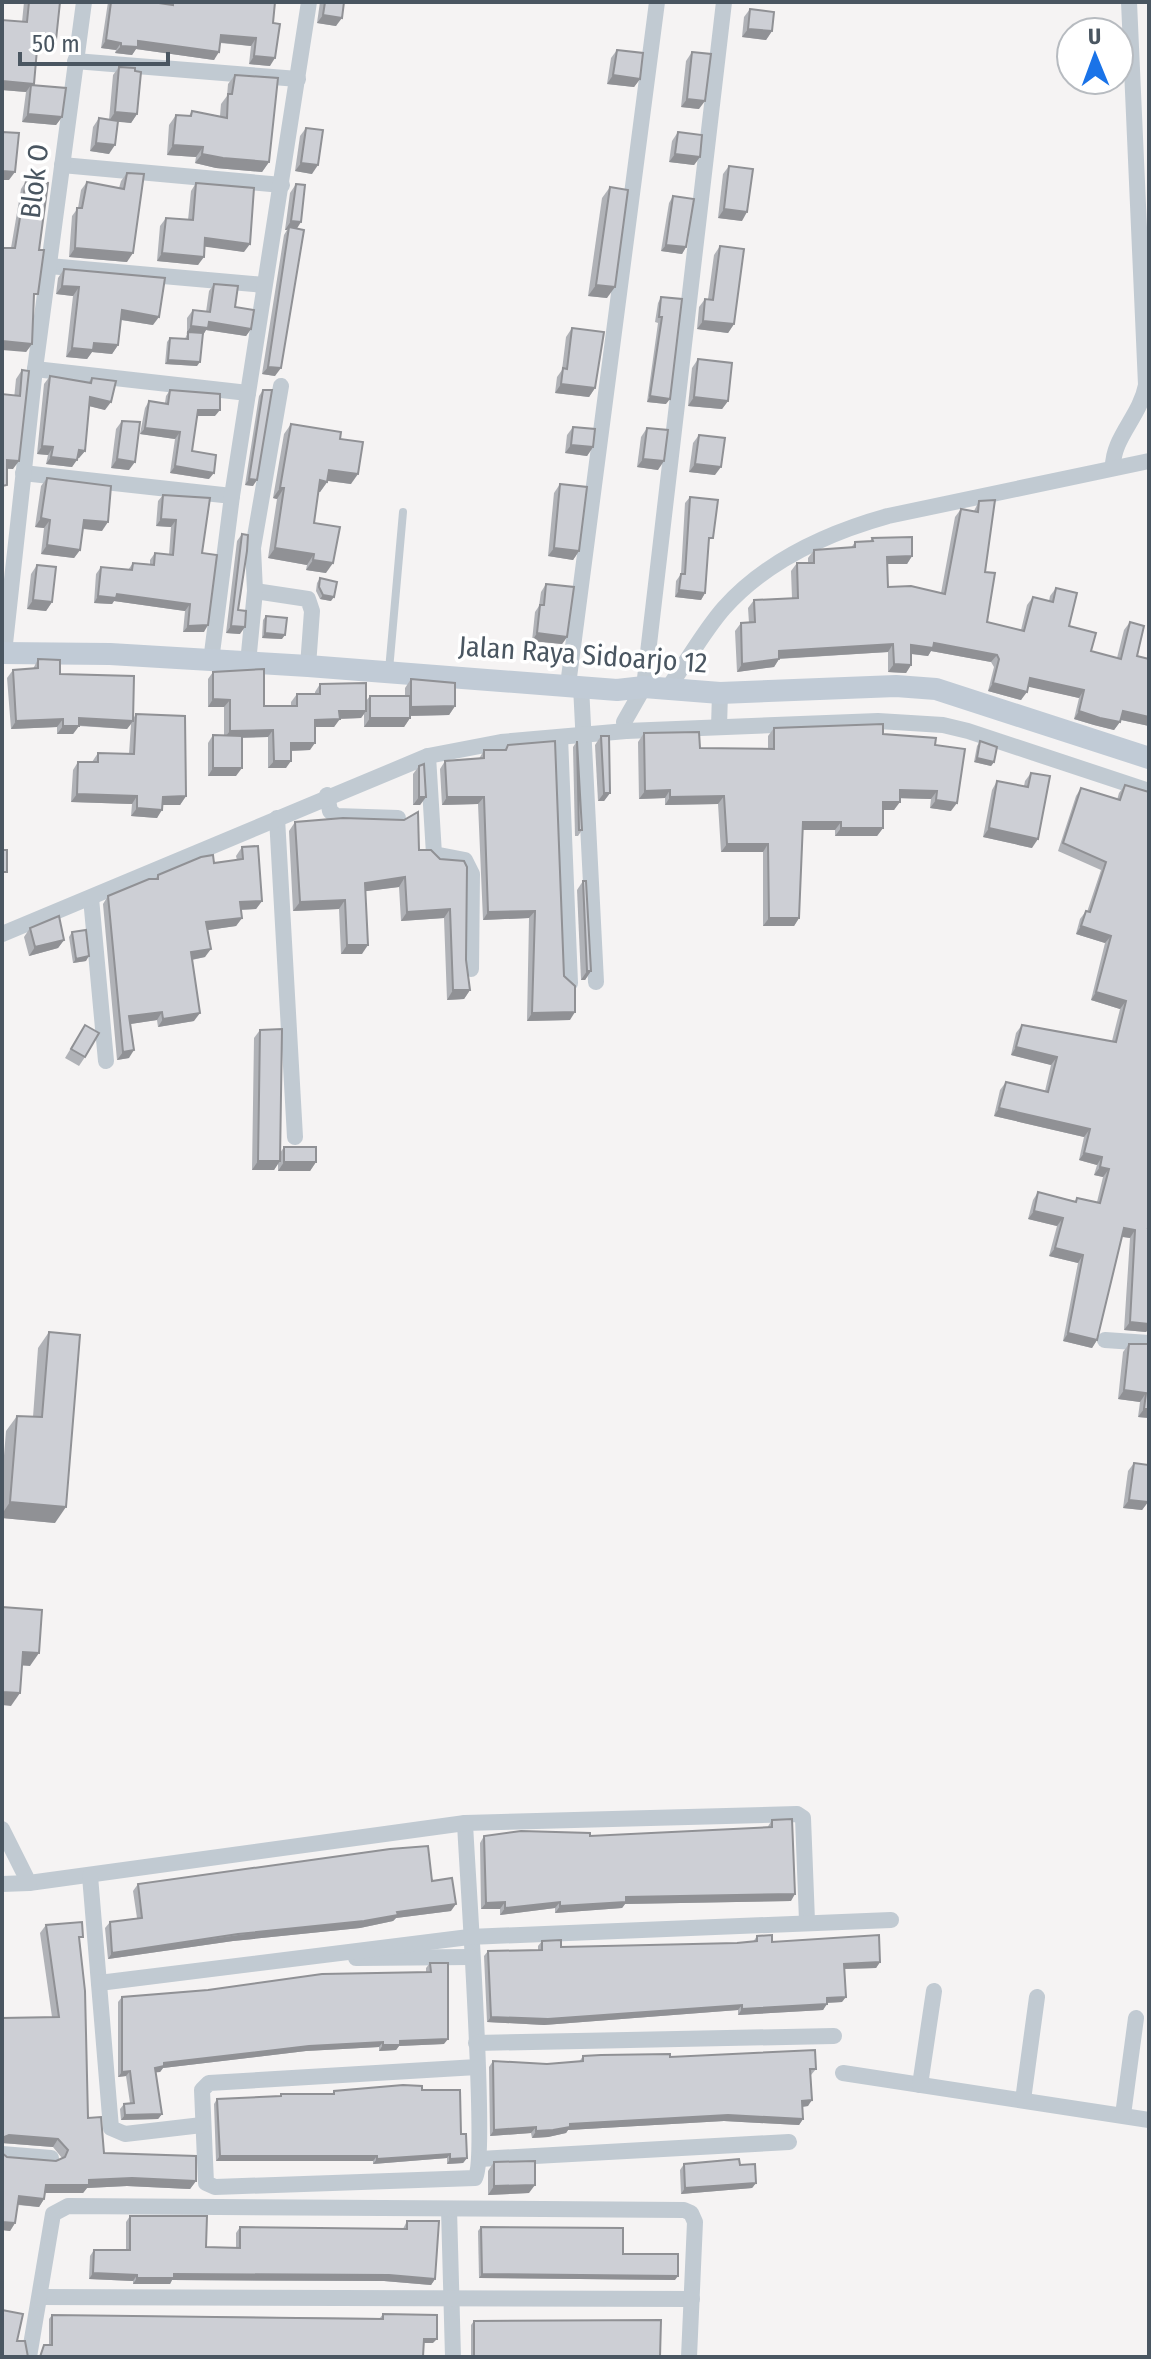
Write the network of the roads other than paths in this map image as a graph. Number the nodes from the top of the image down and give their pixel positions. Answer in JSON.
{"nodes":[{"id":1,"x":84,"y":2,"type":"edge"},
{"id":2,"x":309,"y":2,"type":"edge"},
{"id":3,"x":657,"y":2,"type":"edge"},
{"id":4,"x":724,"y":2,"type":"edge"},
{"id":5,"x":1129,"y":2,"type":"edge"},
{"id":6,"x":75,"y":61,"type":"junction"},
{"id":7,"x":298,"y":79,"type":"junction"},
{"id":8,"x":62,"y":165,"type":"junction"},
{"id":9,"x":282,"y":185,"type":"junction"},
{"id":10,"x":49,"y":266,"type":"junction"},
{"id":11,"x":264,"y":285,"type":"junction"},
{"id":12,"x":35,"y":369,"type":"junction"},
{"id":13,"x":281,"y":386,"type":"dead end"},
{"id":14,"x":248,"y":393,"type":"junction"},
{"id":15,"x":1149,"y":461,"type":"edge"},
{"id":16,"x":1113,"y":468,"type":"junction"},
{"id":17,"x":23,"y":473,"type":"junction"},
{"id":18,"x":232,"y":496,"type":"junction"},
{"id":19,"x":403,"y":512,"type":"dead end"},
{"id":20,"x":255,"y":591,"type":"junction"},
{"id":21,"x":3,"y":653,"type":"edge"},
{"id":22,"x":211,"y":661,"type":"junction"},
{"id":23,"x":248,"y":663,"type":"junction"},
{"id":24,"x":308,"y":666,"type":"junction"},
{"id":25,"x":389,"y":671,"type":"junction"},
{"id":26,"x":668,"y":688,"type":"junction"},
{"id":27,"x":641,"y":691,"type":"junction"},
{"id":28,"x":578,"y":706,"type":"junction"},
{"id":29,"x":720,"y":711,"type":"junction"},
{"id":30,"x":626,"y":731,"type":"junction"},
{"id":31,"x":560,"y":737,"type":"junction"},
{"id":32,"x":428,"y":756,"type":"junction"},
{"id":33,"x":1149,"y":758,"type":"edge"},
{"id":34,"x":1149,"y":791,"type":"edge"},
{"id":35,"x":327,"y":795,"type":"junction"},
{"id":36,"x":277,"y":818,"type":"junction"},
{"id":37,"x":398,"y":818,"type":"edge"},
{"id":38,"x":91,"y":898,"type":"junction"},
{"id":39,"x":2,"y":934,"type":"edge"},
{"id":40,"x":471,"y":969,"type":"edge"},
{"id":41,"x":596,"y":982,"type":"dead end"},
{"id":42,"x":570,"y":983,"type":"edge"},
{"id":43,"x":106,"y":1061,"type":"dead end"},
{"id":44,"x":295,"y":1137,"type":"dead end"},
{"id":45,"x":1105,"y":1340,"type":"dead end"},
{"id":46,"x":1149,"y":1343,"type":"edge"},
{"id":47,"x":465,"y":1823,"type":"junction"},
{"id":48,"x":3,"y":1834,"type":"edge"},
{"id":49,"x":90,"y":1876,"type":"junction"},
{"id":50,"x":29,"y":1883,"type":"junction"},
{"id":51,"x":2,"y":1884,"type":"edge"},
{"id":52,"x":891,"y":1920,"type":"dead end"},
{"id":53,"x":807,"y":1921,"type":"junction"},
{"id":54,"x":469,"y":1937,"type":"junction"},
{"id":55,"x":322,"y":1956,"type":"junction"},
{"id":56,"x":470,"y":1957,"type":"junction"},
{"id":57,"x":99,"y":1983,"type":"junction"},
{"id":58,"x":934,"y":1991,"type":"dead end"},
{"id":59,"x":1037,"y":1997,"type":"dead end"},
{"id":60,"x":1136,"y":2018,"type":"dead end"},
{"id":61,"x":834,"y":2036,"type":"dead end"},
{"id":62,"x":476,"y":2043,"type":"junction"},
{"id":63,"x":477,"y":2067,"type":"junction"},
{"id":64,"x":843,"y":2073,"type":"dead end"},
{"id":65,"x":920,"y":2085,"type":"junction"},
{"id":66,"x":1023,"y":2100,"type":"junction"},
{"id":67,"x":1123,"y":2115,"type":"junction"},
{"id":68,"x":1149,"y":2120,"type":"edge"},
{"id":69,"x":202,"y":2125,"type":"junction"},
{"id":70,"x":789,"y":2142,"type":"dead end"},
{"id":71,"x":2,"y":2154,"type":"edge"},
{"id":72,"x":51,"y":2158,"type":"edge"},
{"id":73,"x":480,"y":2159,"type":"junction"},
{"id":74,"x":449,"y":2209,"type":"junction"},
{"id":75,"x":40,"y":2297,"type":"junction"},
{"id":76,"x":452,"y":2299,"type":"junction"},
{"id":77,"x":692,"y":2299,"type":"junction"},
{"id":78,"x":29,"y":2357,"type":"edge"},
{"id":79,"x":453,"y":2357,"type":"edge"},
{"id":80,"x":689,"y":2357,"type":"edge"}],
"edges":[{"from":1,"to":6,"type":"street","name":"Blok O"},
{"from":2,"to":7,"type":"street"},
{"from":3,"to":28,"type":"street"},
{"from":4,"to":27,"type":"street"},
{"from":5,"to":16,"type":"street"},
{"from":6,"to":7,"type":"street"},
{"from":6,"to":8,"type":"street","name":"Blok O"},
{"from":7,"to":9,"type":"street"},
{"from":8,"to":9,"type":"street"},
{"from":8,"to":10,"type":"street","name":"Blok O"},
{"from":9,"to":11,"type":"street"},
{"from":10,"to":11,"type":"street"},
{"from":10,"to":12,"type":"street","name":"Blok O"},
{"from":11,"to":14,"type":"street"},
{"from":12,"to":14,"type":"street"},
{"from":12,"to":17,"type":"street","name":"Blok O"},
{"from":13,"to":20,"type":"street"},
{"from":14,"to":18,"type":"street"},
{"from":15,"to":16,"type":"street"},
{"from":16,"to":26,"type":"street"},
{"from":17,"to":18,"type":"street"},
{"from":17,"to":21,"type":"street","name":"Blok O"},
{"from":18,"to":22,"type":"street"},
{"from":19,"to":25,"type":"lane"},
{"from":20,"to":23,"type":"street"},
{"from":20,"to":24,"type":"street"},
{"from":21,"to":22,"type":"main road","name":"Jalan Raya Sidoarjo 12"},
{"from":22,"to":23,"type":"main road","name":"Jalan Raya Sidoarjo 12"},
{"from":23,"to":24,"type":"main road","name":"Jalan Raya Sidoarjo 12"},
{"from":24,"to":25,"type":"main road","name":"Jalan Raya Sidoarjo 12"},
{"from":25,"to":28,"type":"main road","name":"Jalan Raya Sidoarjo 12"},
{"from":26,"to":27,"type":"main road","name":"Jalan Raya Sidoarjo 12"},
{"from":26,"to":29,"type":"main road","name":"Jalan Raya Sidoarjo 12"},
{"from":27,"to":28,"type":"main road","name":"Jalan Raya Sidoarjo 12"},
{"from":27,"to":30,"type":"street"},
{"from":28,"to":30,"type":"street"},
{"from":28,"to":31,"type":"street"},
{"from":28,"to":41,"type":"street"},
{"from":29,"to":30,"type":"street"},
{"from":29,"to":33,"type":"main road","name":"Jalan Raya Sidoarjo 12"},
{"from":29,"to":34,"type":"street"},
{"from":31,"to":32,"type":"street"},
{"from":31,"to":42,"type":"street"},
{"from":32,"to":35,"type":"street"},
{"from":32,"to":40,"type":"street"},
{"from":35,"to":36,"type":"street"},
{"from":35,"to":37,"type":"street"},
{"from":36,"to":38,"type":"street"},
{"from":36,"to":44,"type":"street"},
{"from":38,"to":39,"type":"street"},
{"from":38,"to":43,"type":"street"},
{"from":45,"to":46,"type":"street"},
{"from":47,"to":49,"type":"street"},
{"from":47,"to":53,"type":"street"},
{"from":47,"to":54,"type":"street"},
{"from":48,"to":50,"type":"street"},
{"from":49,"to":50,"type":"street"},
{"from":49,"to":57,"type":"street"},
{"from":50,"to":51,"type":"street"},
{"from":52,"to":53,"type":"street"},
{"from":53,"to":54,"type":"street"},
{"from":54,"to":55,"type":"street"},
{"from":54,"to":56,"type":"street"},
{"from":55,"to":56,"type":"street"},
{"from":55,"to":57,"type":"street"},
{"from":56,"to":62,"type":"street"},
{"from":57,"to":69,"type":"street"},
{"from":58,"to":65,"type":"street"},
{"from":59,"to":66,"type":"street"},
{"from":60,"to":67,"type":"street"},
{"from":61,"to":62,"type":"street"},
{"from":62,"to":63,"type":"street"},
{"from":63,"to":69,"type":"street"},
{"from":63,"to":73,"type":"street"},
{"from":64,"to":65,"type":"street"},
{"from":65,"to":66,"type":"street"},
{"from":66,"to":67,"type":"street"},
{"from":67,"to":68,"type":"street"},
{"from":69,"to":73,"type":"street"},
{"from":70,"to":73,"type":"street"},
{"from":71,"to":72,"type":"street"},
{"from":74,"to":75,"type":"street"},
{"from":74,"to":76,"type":"street"},
{"from":74,"to":77,"type":"street"},
{"from":75,"to":76,"type":"street"},
{"from":75,"to":78,"type":"street"},
{"from":76,"to":77,"type":"street"},
{"from":76,"to":79,"type":"street"},
{"from":77,"to":80,"type":"street"}]}
